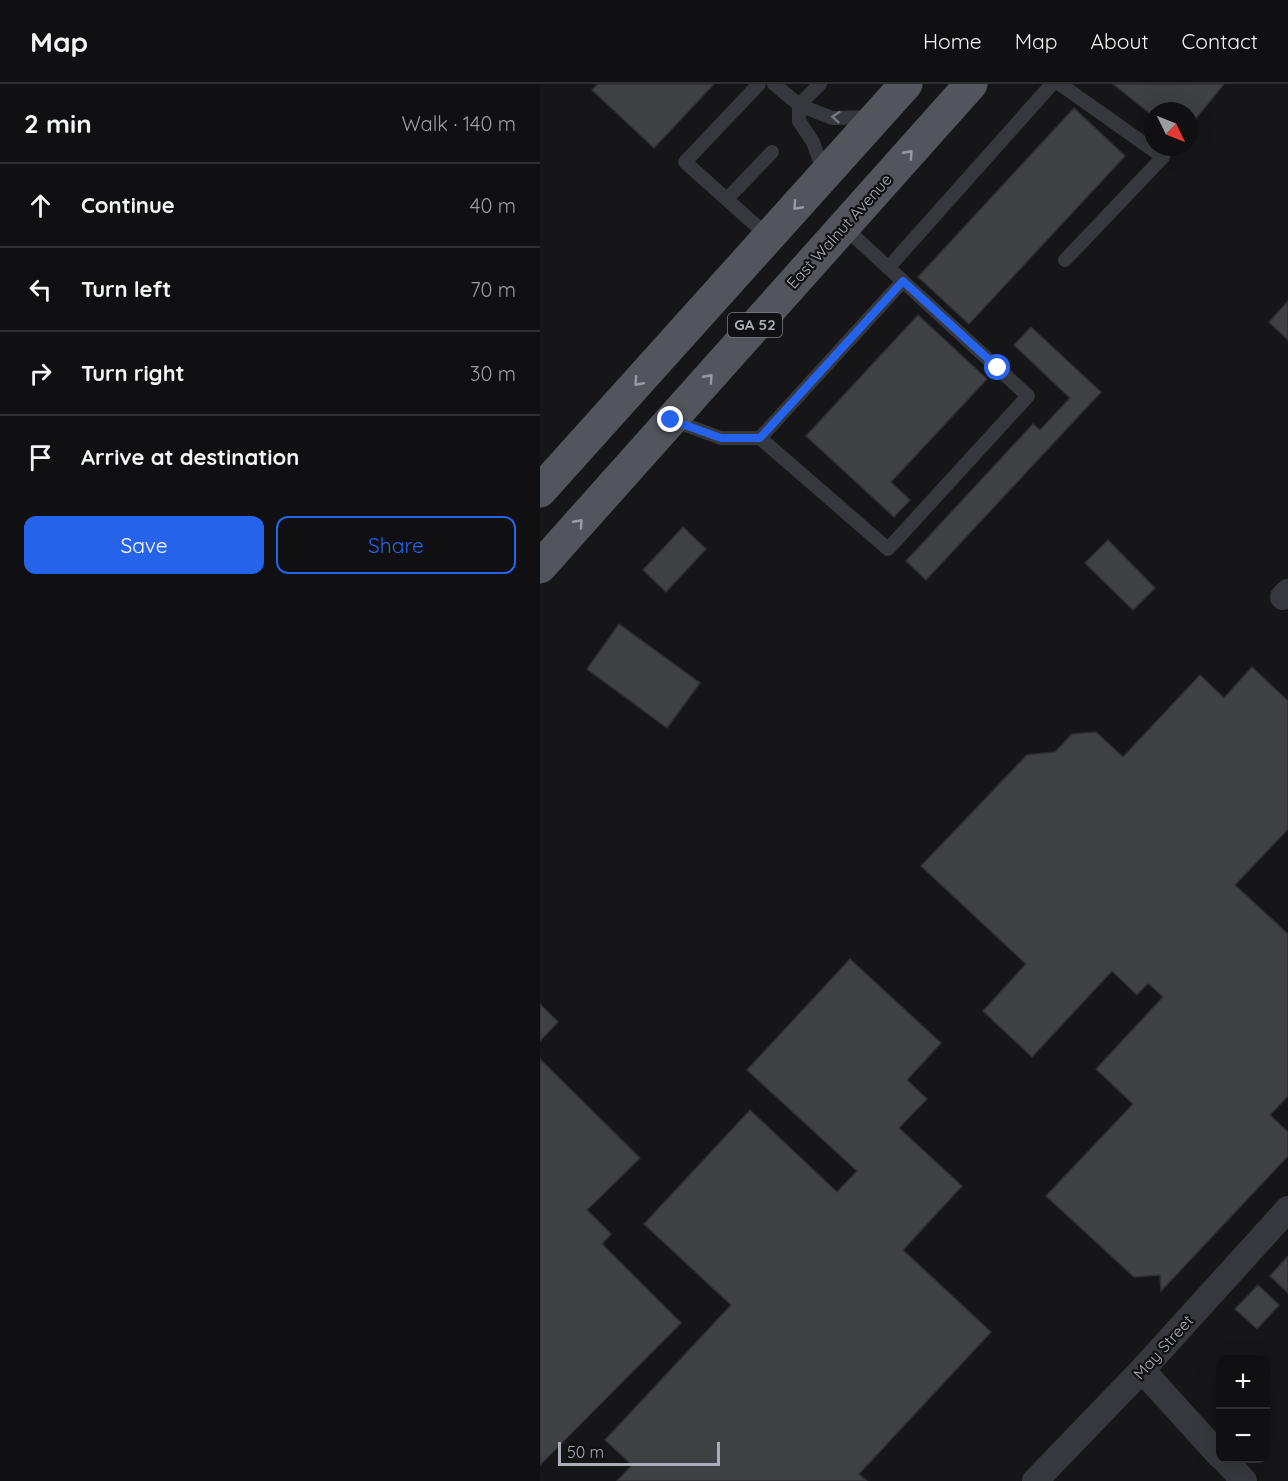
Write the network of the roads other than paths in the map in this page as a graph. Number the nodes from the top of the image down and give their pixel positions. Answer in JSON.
{"nodes":[{"id":1,"x":759,"y":84,"type":"edge"},
{"id":2,"x":774,"y":84,"type":"edge"},
{"id":3,"x":820,"y":84,"type":"edge"},
{"id":4,"x":906,"y":84,"type":"edge"},
{"id":5,"x":971,"y":84,"type":"edge"},
{"id":6,"x":1052,"y":84,"type":"edge"},
{"id":7,"x":1060,"y":84,"type":"edge"},
{"id":8,"x":799,"y":105,"type":"junction"},
{"id":9,"x":876,"y":117,"type":"junction"},
{"id":10,"x":772,"y":152,"type":"dead end"},
{"id":11,"x":825,"y":175,"type":"junction"},
{"id":12,"x":727,"y":199,"type":"junction"},
{"id":13,"x":844,"y":227,"type":"junction"},
{"id":14,"x":769,"y":237,"type":"junction"},
{"id":15,"x":1065,"y":260,"type":"dead end"},
{"id":16,"x":888,"y":268,"type":"junction"},
{"id":17,"x":903,"y":281,"type":"junction"},
{"id":18,"x":671,"y":420,"type":"junction"},
{"id":19,"x":760,"y":438,"type":"junction"},
{"id":20,"x":540,"y":491,"type":"edge"},
{"id":21,"x":540,"y":567,"type":"edge"},
{"id":22,"x":1288,"y":1209,"type":"edge"},
{"id":23,"x":1142,"y":1370,"type":"junction"},
{"id":24,"x":1216,"y":1450,"type":"edge"},
{"id":25,"x":1228,"y":1463,"type":"edge"},
{"id":26,"x":1035,"y":1481,"type":"edge"},
{"id":27,"x":1244,"y":1481,"type":"edge"}],
"edges":[{"from":1,"to":12,"type":"lane"},
{"from":2,"to":8,"type":"lane"},
{"from":3,"to":8,"type":"lane"},
{"from":4,"to":9,"type":"main road","number":"GA 52"},
{"from":13,"to":5,"type":"main road","name":"East Walnut Avenue","number":"GA 52","one_way":true},
{"from":6,"to":16,"type":"lane"},
{"from":7,"to":15,"type":"lane"},
{"from":9,"to":8,"type":"lane","one_way":true},
{"from":8,"to":11,"type":"lane"},
{"from":9,"to":11,"type":"main road","number":"GA 52"},
{"from":10,"to":12,"type":"lane"},
{"from":11,"to":14,"type":"main road","number":"GA 52","one_way":true},
{"from":12,"to":14,"type":"lane"},
{"from":13,"to":16,"type":"lane"},
{"from":18,"to":13,"type":"main road","name":"East Walnut Avenue","number":"GA 52","one_way":true},
{"from":14,"to":20,"type":"main road","number":"GA 52","one_way":true},
{"from":16,"to":17,"type":"lane"},
{"from":17,"to":19,"type":"lane"},
{"from":17,"to":19,"type":"lane"},
{"from":18,"to":19,"type":"lane"},
{"from":21,"to":18,"type":"main road","name":"East Walnut Avenue","number":"GA 52","one_way":true},
{"from":22,"to":23,"type":"street","name":"May Street"},
{"from":23,"to":24,"type":"street"},
{"from":23,"to":26,"type":"street","name":"May Street"},
{"from":25,"to":27,"type":"street"}]}
